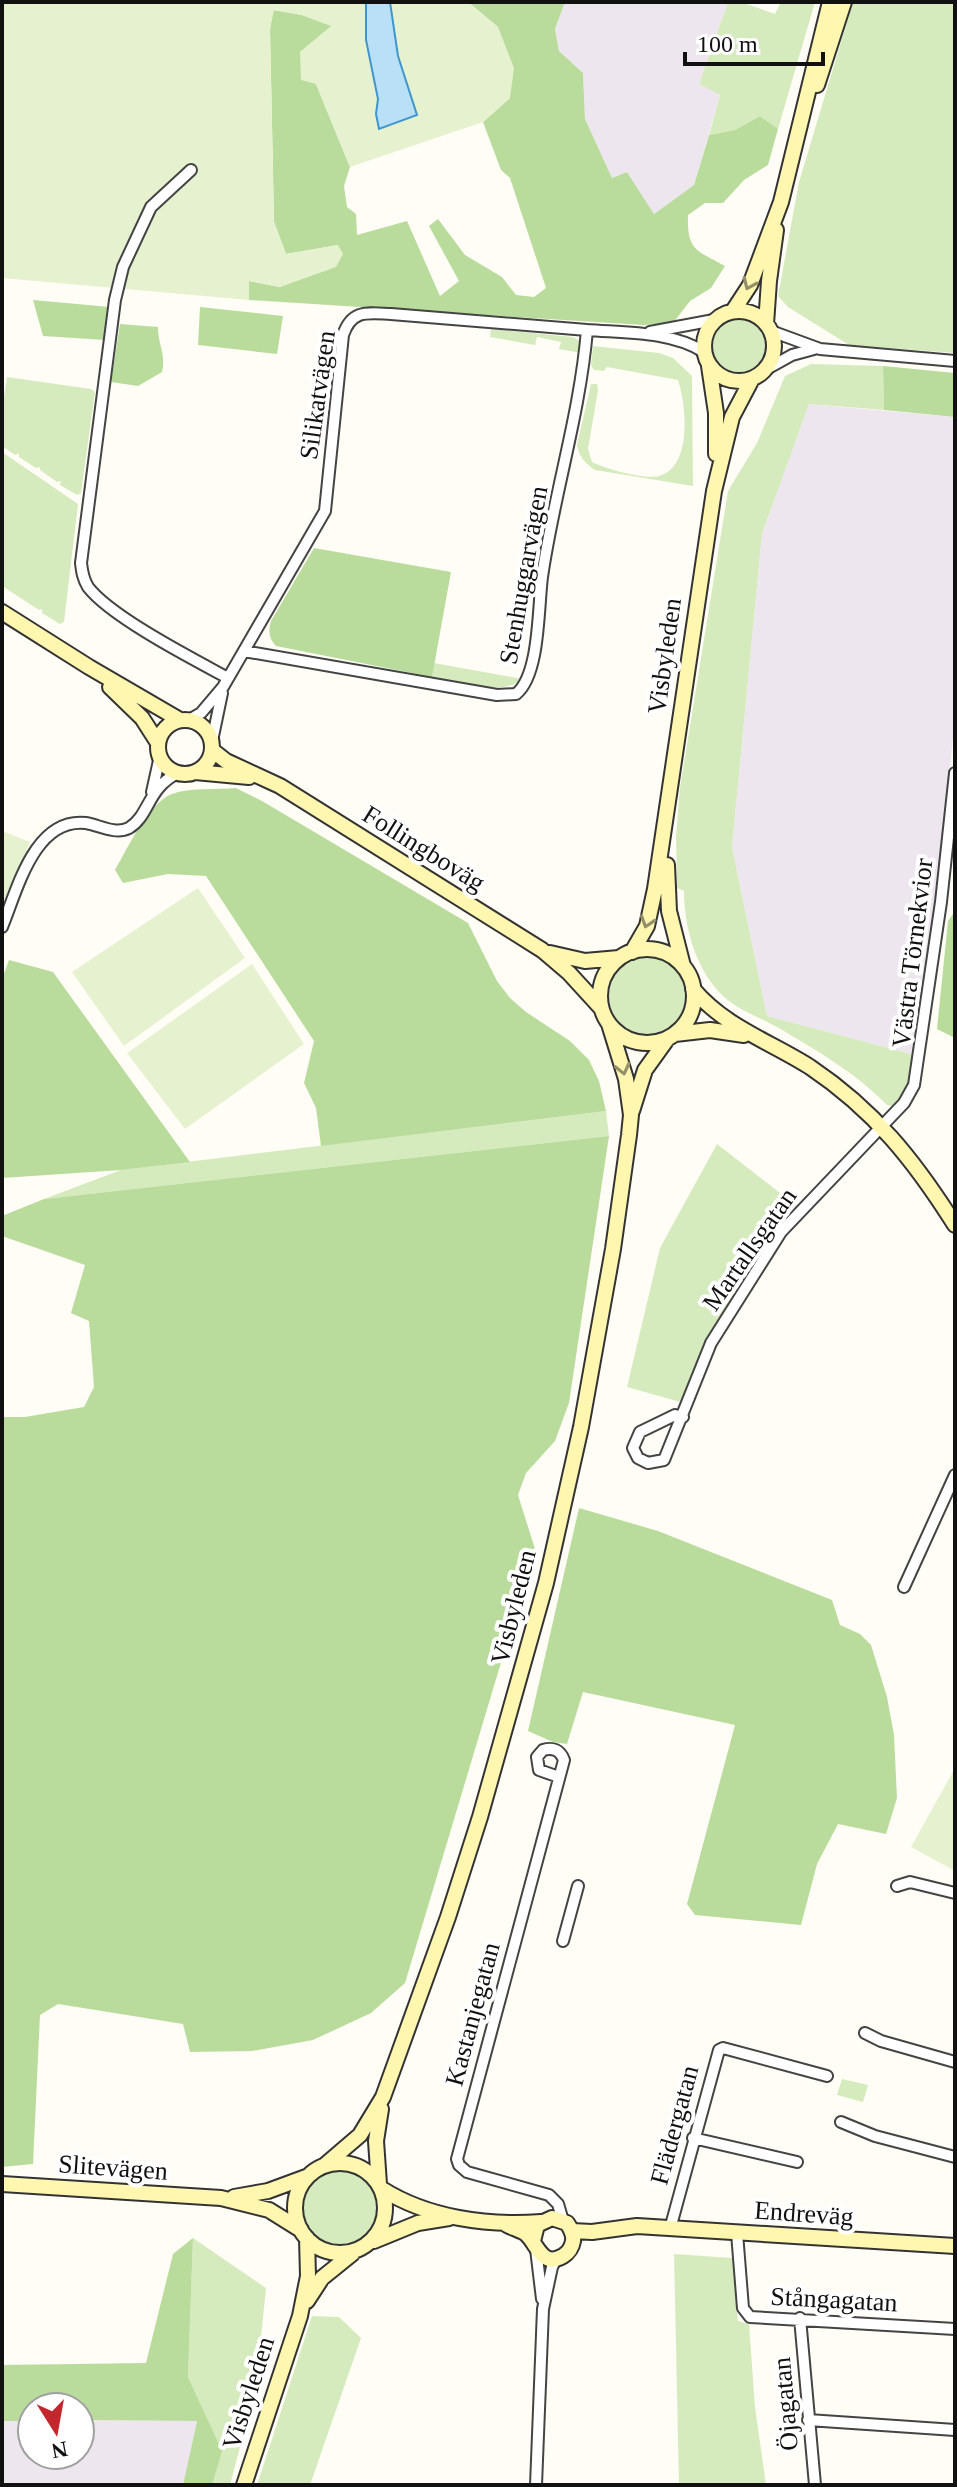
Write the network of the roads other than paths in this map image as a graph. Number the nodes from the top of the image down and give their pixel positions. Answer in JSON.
{"nodes":[{"id":1,"x":830,"y":2,"type":"edge"},
{"id":2,"x":844,"y":2,"type":"edge"},
{"id":3,"x":792,"y":157,"type":"junction"},
{"id":4,"x":191,"y":170,"type":"dead end"},
{"id":5,"x":781,"y":202,"type":"junction"},
{"id":6,"x":733,"y":311,"type":"junction"},
{"id":7,"x":714,"y":320,"type":"junction"},
{"id":8,"x":768,"y":327,"type":"junction"},
{"id":9,"x":587,"y":330,"type":"junction"},
{"id":10,"x":636,"y":333,"type":"junction"},
{"id":11,"x":820,"y":349,"type":"junction"},
{"id":12,"x":706,"y":359,"type":"junction"},
{"id":13,"x":955,"y":361,"type":"edge"},
{"id":14,"x":758,"y":374,"type":"junction"},
{"id":15,"x":714,"y":491,"type":"junction"},
{"id":16,"x":2,"y":612,"type":"edge"},
{"id":17,"x":244,"y":651,"type":"junction"},
{"id":18,"x":89,"y":667,"type":"junction"},
{"id":19,"x":226,"y":683,"type":"junction"},
{"id":20,"x":184,"y":720,"type":"junction"},
{"id":21,"x":212,"y":746,"type":"junction"},
{"id":22,"x":159,"y":750,"type":"junction"},
{"id":23,"x":195,"y":772,"type":"junction"},
{"id":24,"x":178,"y":773,"type":"junction"},
{"id":25,"x":955,"y":773,"type":"edge"},
{"id":26,"x":280,"y":786,"type":"junction"},
{"id":27,"x":152,"y":794,"type":"junction"},
{"id":28,"x":666,"y":830,"type":"junction"},
{"id":29,"x":2,"y":927,"type":"edge"},
{"id":30,"x":542,"y":950,"type":"junction"},
{"id":31,"x":626,"y":955,"type":"junction"},
{"id":32,"x":683,"y":966,"type":"junction"},
{"id":33,"x":693,"y":989,"type":"junction"},
{"id":34,"x":601,"y":1008,"type":"junction"},
{"id":35,"x":609,"y":1024,"type":"junction"},
{"id":36,"x":672,"y":1036,"type":"junction"},
{"id":37,"x":752,"y":1037,"type":"junction"},
{"id":38,"x":631,"y":1115,"type":"junction"},
{"id":39,"x":882,"y":1125,"type":"junction"},
{"id":40,"x":955,"y":1225,"type":"edge"},
{"id":41,"x":683,"y":1417,"type":"junction"},
{"id":42,"x":955,"y":1475,"type":"edge"},
{"id":43,"x":904,"y":1587,"type":"dead end"},
{"id":44,"x":559,"y":1777,"type":"dead end"},
{"id":45,"x":578,"y":1886,"type":"dead end"},
{"id":46,"x":897,"y":1886,"type":"dead end"},
{"id":47,"x":955,"y":1893,"type":"edge"},
{"id":48,"x":563,"y":1941,"type":"dead end"},
{"id":49,"x":865,"y":2033,"type":"dead end"},
{"id":50,"x":955,"y":2062,"type":"edge"},
{"id":51,"x":827,"y":2076,"type":"dead end"},
{"id":52,"x":383,"y":2097,"type":"junction"},
{"id":53,"x":841,"y":2122,"type":"dead end"},
{"id":54,"x":693,"y":2138,"type":"junction"},
{"id":55,"x":955,"y":2157,"type":"edge"},
{"id":56,"x":797,"y":2162,"type":"dead end"},
{"id":57,"x":325,"y":2165,"type":"junction"},
{"id":58,"x":308,"y":2176,"type":"junction"},
{"id":59,"x":2,"y":2184,"type":"edge"},
{"id":60,"x":380,"y":2186,"type":"junction"},
{"id":61,"x":221,"y":2198,"type":"junction"},
{"id":62,"x":553,"y":2198,"type":"junction"},
{"id":63,"x":458,"y":2218,"type":"junction"},
{"id":64,"x":544,"y":2220,"type":"junction"},
{"id":65,"x":507,"y":2225,"type":"junction"},
{"id":66,"x":567,"y":2226,"type":"junction"},
{"id":67,"x":651,"y":2227,"type":"junction"},
{"id":68,"x":670,"y":2229,"type":"junction"},
{"id":69,"x":737,"y":2233,"type":"junction"},
{"id":70,"x":304,"y":2234,"type":"junction"},
{"id":71,"x":534,"y":2245,"type":"junction"},
{"id":72,"x":955,"y":2246,"type":"edge"},
{"id":73,"x":362,"y":2247,"type":"junction"},
{"id":74,"x":570,"y":2249,"type":"junction"},
{"id":75,"x":556,"y":2259,"type":"junction"},
{"id":76,"x":543,"y":2309,"type":"junction"},
{"id":77,"x":300,"y":2316,"type":"junction"},
{"id":78,"x":800,"y":2318,"type":"junction"},
{"id":79,"x":955,"y":2329,"type":"edge"},
{"id":80,"x":808,"y":2420,"type":"junction"},
{"id":81,"x":955,"y":2430,"type":"edge"},
{"id":82,"x":244,"y":2485,"type":"edge"},
{"id":83,"x":536,"y":2485,"type":"edge"},
{"id":84,"x":815,"y":2485,"type":"edge"}],
"edges":[{"from":1,"to":3,"type":"main road"},
{"from":2,"to":3,"type":"main road"},
{"from":3,"to":5,"type":"main road"},
{"from":4,"to":19,"type":"street"},
{"from":5,"to":6,"type":"main road","one_way":true},
{"from":5,"to":8,"type":"main road"},
{"from":6,"to":7,"type":"main road"},
{"from":6,"to":8,"type":"main road"},
{"from":7,"to":10,"type":"street"},
{"from":7,"to":12,"type":"main road"},
{"from":8,"to":11,"type":"street"},
{"from":8,"to":14,"type":"main road"},
{"from":9,"to":10,"type":"street"},
{"from":9,"to":17,"type":"street","name":"Silikatvägen"},
{"from":9,"to":17,"type":"street","name":"Stenhuggarvägen"},
{"from":10,"to":12,"type":"street"},
{"from":11,"to":13,"type":"street"},
{"from":11,"to":14,"type":"street"},
{"from":12,"to":14,"type":"main road"},
{"from":12,"to":15,"type":"main road","name":"Visbyleden"},
{"from":14,"to":15,"type":"main road","name":"Visbyleden"},
{"from":15,"to":28,"type":"main road","name":"Visbyleden"},
{"from":16,"to":18,"type":"main road"},
{"from":17,"to":19,"type":"street","name":"Silikatvägen"},
{"from":18,"to":20,"type":"main road"},
{"from":18,"to":22,"type":"main road"},
{"from":19,"to":20,"type":"street"},
{"from":19,"to":21,"type":"street"},
{"from":20,"to":21,"type":"main road"},
{"from":20,"to":22,"type":"main road"},
{"from":21,"to":23,"type":"main road"},
{"from":21,"to":26,"type":"main road","name":"Follingboväg"},
{"from":22,"to":24,"type":"main road"},
{"from":22,"to":27,"type":"street"},
{"from":23,"to":24,"type":"main road"},
{"from":23,"to":26,"type":"main road","name":"Follingboväg"},
{"from":24,"to":27,"type":"street"},
{"from":25,"to":39,"type":"street","name":"Västra Törnekvior"},
{"from":26,"to":30,"type":"main road","name":"Follingboväg"},
{"from":27,"to":29,"type":"street"},
{"from":28,"to":31,"type":"main road","name":"Visbyleden","one_way":true},
{"from":28,"to":32,"type":"main road","name":"Visbyleden"},
{"from":30,"to":31,"type":"main road","name":"Follingboväg"},
{"from":30,"to":34,"type":"main road","name":"Follingboväg"},
{"from":31,"to":32,"type":"main road"},
{"from":31,"to":34,"type":"main road"},
{"from":32,"to":33,"type":"main road"},
{"from":33,"to":36,"type":"main road"},
{"from":33,"to":37,"type":"main road"},
{"from":34,"to":35,"type":"main road"},
{"from":35,"to":36,"type":"main road"},
{"from":35,"to":38,"type":"main road","name":"Visbyleden","one_way":true},
{"from":36,"to":37,"type":"main road"},
{"from":36,"to":38,"type":"main road","name":"Visbyleden"},
{"from":37,"to":39,"type":"main road"},
{"from":38,"to":52,"type":"main road","name":"Visbyleden"},
{"from":39,"to":40,"type":"main road"},
{"from":39,"to":41,"type":"street","name":"Martallsgatan"},
{"from":41,"to":41,"type":"street","name":"Martallsgatan"},
{"from":42,"to":43,"type":"street"},
{"from":44,"to":62,"type":"street","name":"Kastanjegatan"},
{"from":45,"to":48,"type":"street"},
{"from":46,"to":47,"type":"street"},
{"from":49,"to":50,"type":"street"},
{"from":51,"to":54,"type":"street","name":"Flädergatan"},
{"from":52,"to":57,"type":"main road","name":"Visbyleden"},
{"from":52,"to":60,"type":"main road","name":"Visbyleden"},
{"from":53,"to":55,"type":"street"},
{"from":54,"to":56,"type":"street"},
{"from":54,"to":68,"type":"street","name":"Flädergatan"},
{"from":57,"to":58,"type":"main road"},
{"from":57,"to":60,"type":"main road"},
{"from":58,"to":61,"type":"main road","name":"Slitevägen"},
{"from":58,"to":70,"type":"main road"},
{"from":59,"to":61,"type":"main road","name":"Slitevägen"},
{"from":60,"to":63,"type":"main road"},
{"from":60,"to":73,"type":"main road"},
{"from":61,"to":70,"type":"main road","name":"Slitevägen"},
{"from":62,"to":64,"type":"street"},
{"from":62,"to":66,"type":"street"},
{"from":63,"to":65,"type":"main road"},
{"from":63,"to":73,"type":"main road"},
{"from":64,"to":65,"type":"main road"},
{"from":64,"to":66,"type":"main road"},
{"from":64,"to":71,"type":"main road"},
{"from":65,"to":71,"type":"main road"},
{"from":66,"to":67,"type":"main road","name":"Endreväg"},
{"from":66,"to":74,"type":"main road"},
{"from":67,"to":68,"type":"main road","name":"Endreväg"},
{"from":67,"to":74,"type":"main road","name":"Endreväg"},
{"from":68,"to":69,"type":"main road","name":"Endreväg"},
{"from":69,"to":72,"type":"main road","name":"Endreväg"},
{"from":69,"to":78,"type":"street","name":"Stångagatan"},
{"from":70,"to":73,"type":"main road"},
{"from":70,"to":77,"type":"main road","name":"Visbyleden"},
{"from":71,"to":75,"type":"main road"},
{"from":71,"to":76,"type":"street"},
{"from":73,"to":77,"type":"main road","name":"Visbyleden"},
{"from":74,"to":75,"type":"main road"},
{"from":75,"to":76,"type":"street"},
{"from":76,"to":83,"type":"street"},
{"from":77,"to":82,"type":"main road","name":"Visbyleden"},
{"from":78,"to":79,"type":"street","name":"Stångagatan"},
{"from":78,"to":80,"type":"street","name":"Öjagatan"},
{"from":80,"to":81,"type":"street"},
{"from":80,"to":84,"type":"street","name":"Öjagatan"}]}
